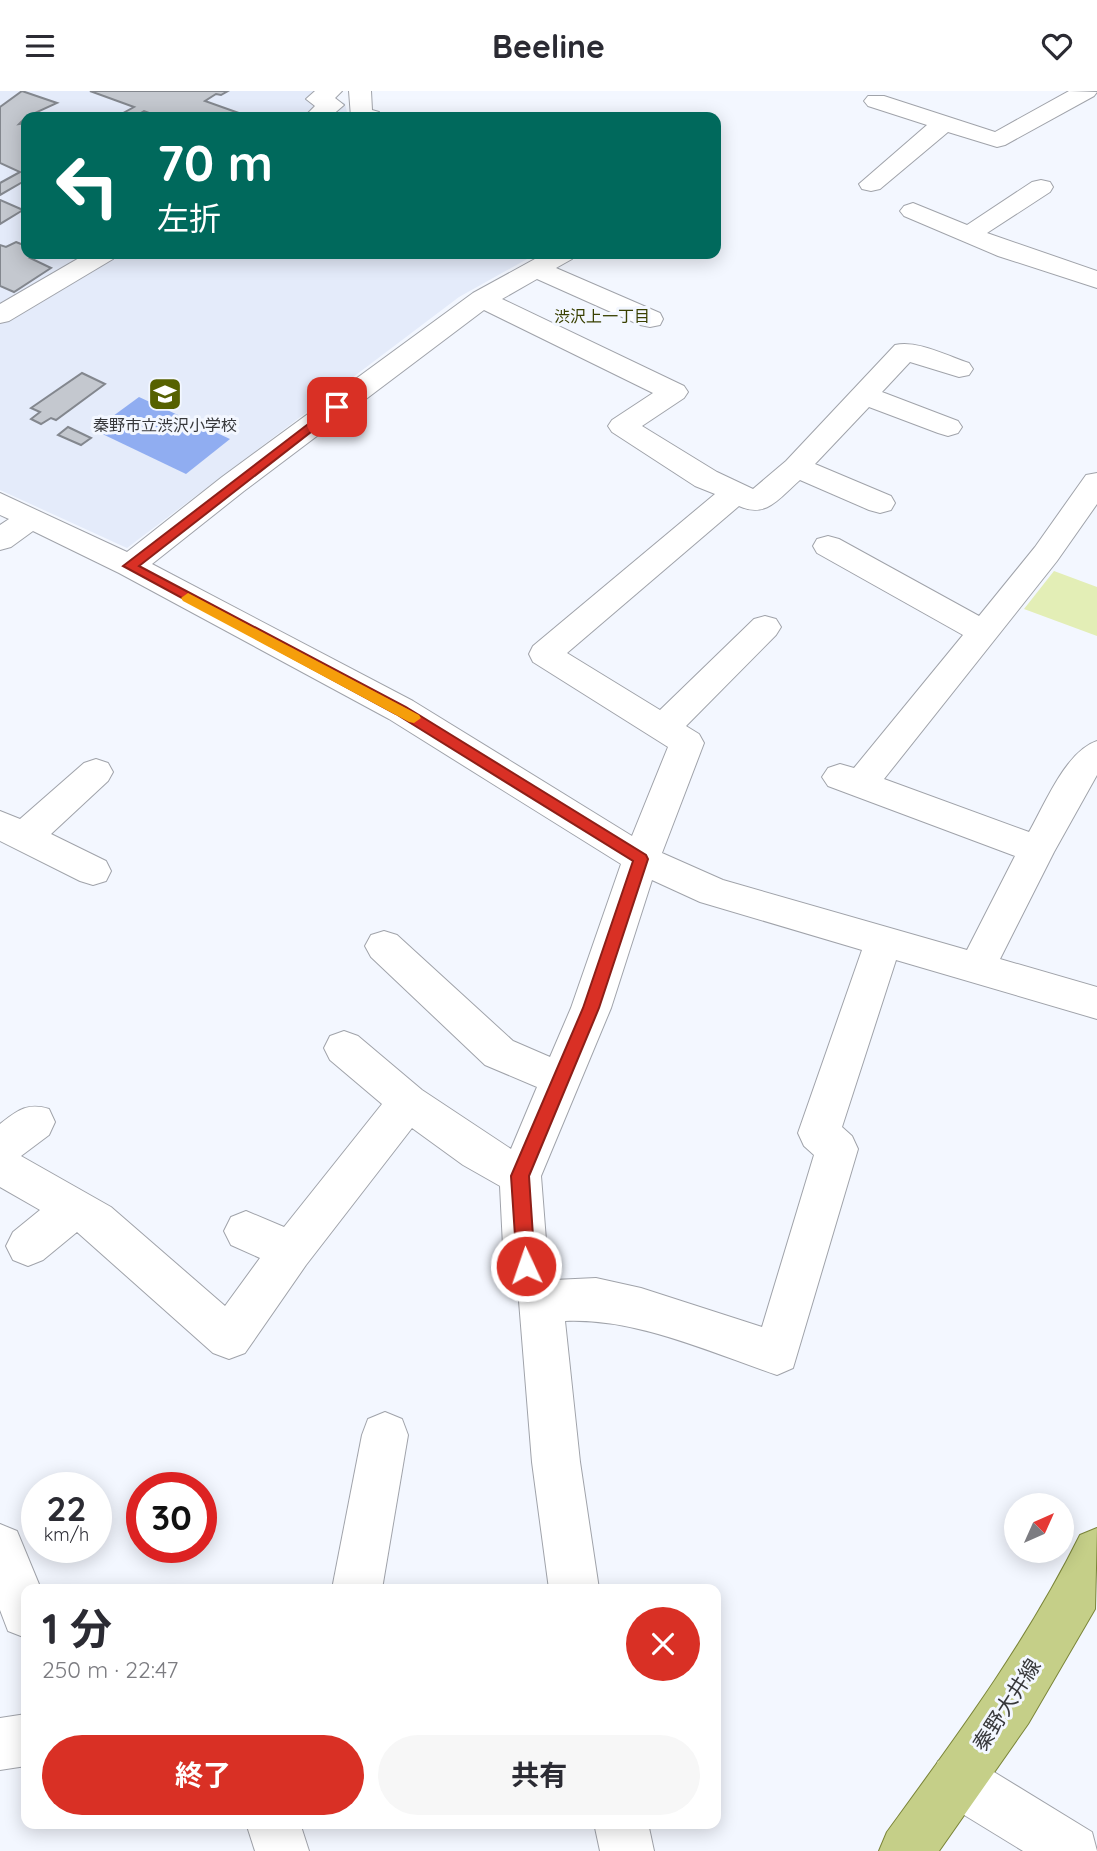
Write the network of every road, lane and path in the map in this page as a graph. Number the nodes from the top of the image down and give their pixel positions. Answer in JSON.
{"nodes":[{"id":1,"x":331,"y":91,"type":"edge"},
{"id":2,"x":360,"y":91,"type":"edge"},
{"id":3,"x":1086,"y":94,"type":"edge"},
{"id":4,"x":876,"y":101,"type":"dead end"},
{"id":5,"x":322,"y":112,"type":"edge"},
{"id":6,"x":360,"y":112,"type":"edge"},
{"id":7,"x":945,"y":122,"type":"junction"},
{"id":8,"x":911,"y":179,"type":"dead end"},
{"id":9,"x":1041,"y":187,"type":"dead end"},
{"id":10,"x":913,"y":211,"type":"dead end"},
{"id":11,"x":968,"y":235,"type":"junction"},
{"id":12,"x":95,"y":259,"type":"edge"},
{"id":13,"x":554,"y":259,"type":"edge"},
{"id":14,"x":536,"y":269,"type":"junction"},
{"id":15,"x":1087,"y":284,"type":"edge"},
{"id":16,"x":640,"y":288,"type":"dead end"},
{"id":17,"x":482,"y":299,"type":"junction"},
{"id":18,"x":617,"y":304,"type":"junction"},
{"id":19,"x":0,"y":315,"type":"edge"},
{"id":20,"x":650,"y":319,"type":"dead end"},
{"id":21,"x":960,"y":369,"type":"dead end"},
{"id":22,"x":864,"y":395,"type":"junction"},
{"id":23,"x":948,"y":427,"type":"dead end"},
{"id":24,"x":796,"y":467,"type":"junction"},
{"id":25,"x":1097,"y":482,"type":"edge"},
{"id":26,"x":735,"y":493,"type":"junction"},
{"id":27,"x":0,"y":503,"type":"edge"},
{"id":28,"x":880,"y":503,"type":"dead end"},
{"id":29,"x":30,"y":519,"type":"junction"},
{"id":30,"x":0,"y":540,"type":"edge"},
{"id":31,"x":828,"y":545,"type":"dead end"},
{"id":32,"x":130,"y":566,"type":"junction"},
{"id":33,"x":765,"y":628,"type":"dead end"},
{"id":34,"x":983,"y":632,"type":"junction"},
{"id":35,"x":663,"y":728,"type":"junction"},
{"id":36,"x":1097,"y":754,"type":"edge"},
{"id":37,"x":96,"y":772,"type":"dead end"},
{"id":38,"x":12,"y":831,"type":"edge"},
{"id":39,"x":1037,"y":849,"type":"junction"},
{"id":40,"x":641,"y":859,"type":"junction"},
{"id":41,"x":93,"y":871,"type":"dead end"},
{"id":42,"x":883,"y":943,"type":"junction"},
{"id":43,"x":384,"y":946,"type":"dead end"},
{"id":44,"x":976,"y":970,"type":"junction"},
{"id":45,"x":1097,"y":1003,"type":"edge"},
{"id":46,"x":344,"y":1048,"type":"dead end"},
{"id":47,"x":561,"y":1079,"type":"junction"},
{"id":48,"x":408,"y":1102,"type":"junction"},
{"id":49,"x":34,"y":1122,"type":"dead end"},
{"id":50,"x":0,"y":1148,"type":"edge"},
{"id":51,"x":0,"y":1165,"type":"edge"},
{"id":52,"x":520,"y":1176,"type":"junction"},
{"id":53,"x":75,"y":1209,"type":"junction"},
{"id":54,"x":246,"y":1231,"type":"dead end"},
{"id":55,"x":28,"y":1246,"type":"dead end"},
{"id":56,"x":291,"y":1251,"type":"junction"},
{"id":57,"x":541,"y":1301,"type":"junction"},
{"id":58,"x":385,"y":1434,"type":"dead end"},
{"id":59,"x":0,"y":1548,"type":"edge"},
{"id":60,"x":1093,"y":1572,"type":"edge"},
{"id":61,"x":358,"y":1584,"type":"edge"},
{"id":62,"x":573,"y":1584,"type":"edge"},
{"id":63,"x":21,"y":1600,"type":"edge"},
{"id":64,"x":21,"y":1741,"type":"edge"},
{"id":65,"x":0,"y":1744,"type":"edge"},
{"id":66,"x":957,"y":1780,"type":"junction"},
{"id":67,"x":275,"y":1829,"type":"edge"},
{"id":68,"x":622,"y":1829,"type":"edge"},
{"id":69,"x":282,"y":1851,"type":"edge"},
{"id":70,"x":627,"y":1851,"type":"edge"},
{"id":71,"x":906,"y":1851,"type":"edge"},
{"id":72,"x":1073,"y":1851,"type":"edge"}],
"edges":[{"from":1,"to":5,"type":"street"},
{"from":2,"to":6,"type":"street"},
{"from":3,"to":7,"type":"street"},
{"from":4,"to":7,"type":"street"},
{"from":7,"to":8,"type":"street"},
{"from":9,"to":11,"type":"street"},
{"from":10,"to":11,"type":"street"},
{"from":11,"to":15,"type":"street"},
{"from":12,"to":19,"type":"street"},
{"from":13,"to":14,"type":"street"},
{"from":14,"to":17,"type":"street"},
{"from":14,"to":18,"type":"street"},
{"from":16,"to":18,"type":"street"},
{"from":17,"to":26,"type":"street"},
{"from":17,"to":32,"type":"street"},
{"from":18,"to":20,"type":"street"},
{"from":21,"to":22,"type":"street"},
{"from":22,"to":23,"type":"street"},
{"from":22,"to":24,"type":"street"},
{"from":24,"to":26,"type":"street"},
{"from":24,"to":28,"type":"street"},
{"from":25,"to":34,"type":"street"},
{"from":26,"to":35,"type":"street"},
{"from":27,"to":29,"type":"street"},
{"from":29,"to":30,"type":"street"},
{"from":29,"to":32,"type":"street"},
{"from":31,"to":34,"type":"street"},
{"from":32,"to":40,"type":"street"},
{"from":33,"to":35,"type":"street"},
{"from":34,"to":39,"type":"street"},
{"from":35,"to":40,"type":"street"},
{"from":36,"to":39,"type":"street"},
{"from":37,"to":38,"type":"street"},
{"from":38,"to":41,"type":"street"},
{"from":39,"to":44,"type":"street"},
{"from":40,"to":42,"type":"street"},
{"from":40,"to":47,"type":"street"},
{"from":42,"to":44,"type":"street"},
{"from":42,"to":57,"type":"street"},
{"from":43,"to":47,"type":"street"},
{"from":44,"to":45,"type":"street"},
{"from":46,"to":48,"type":"street"},
{"from":47,"to":52,"type":"street"},
{"from":48,"to":52,"type":"street"},
{"from":48,"to":56,"type":"street"},
{"from":49,"to":50,"type":"street"},
{"from":51,"to":53,"type":"street"},
{"from":52,"to":57,"type":"street"},
{"from":53,"to":55,"type":"street"},
{"from":53,"to":56,"type":"street"},
{"from":54,"to":56,"type":"street"},
{"from":57,"to":62,"type":"street"},
{"from":58,"to":61,"type":"street"},
{"from":59,"to":63,"type":"street"},
{"from":60,"to":66,"type":"main road","name":"秦野大井線"},
{"from":64,"to":65,"type":"street"},
{"from":66,"to":71,"type":"main road","name":"秦野大井線"},
{"from":66,"to":72,"type":"street"},
{"from":67,"to":69,"type":"street"},
{"from":68,"to":70,"type":"street"}]}
